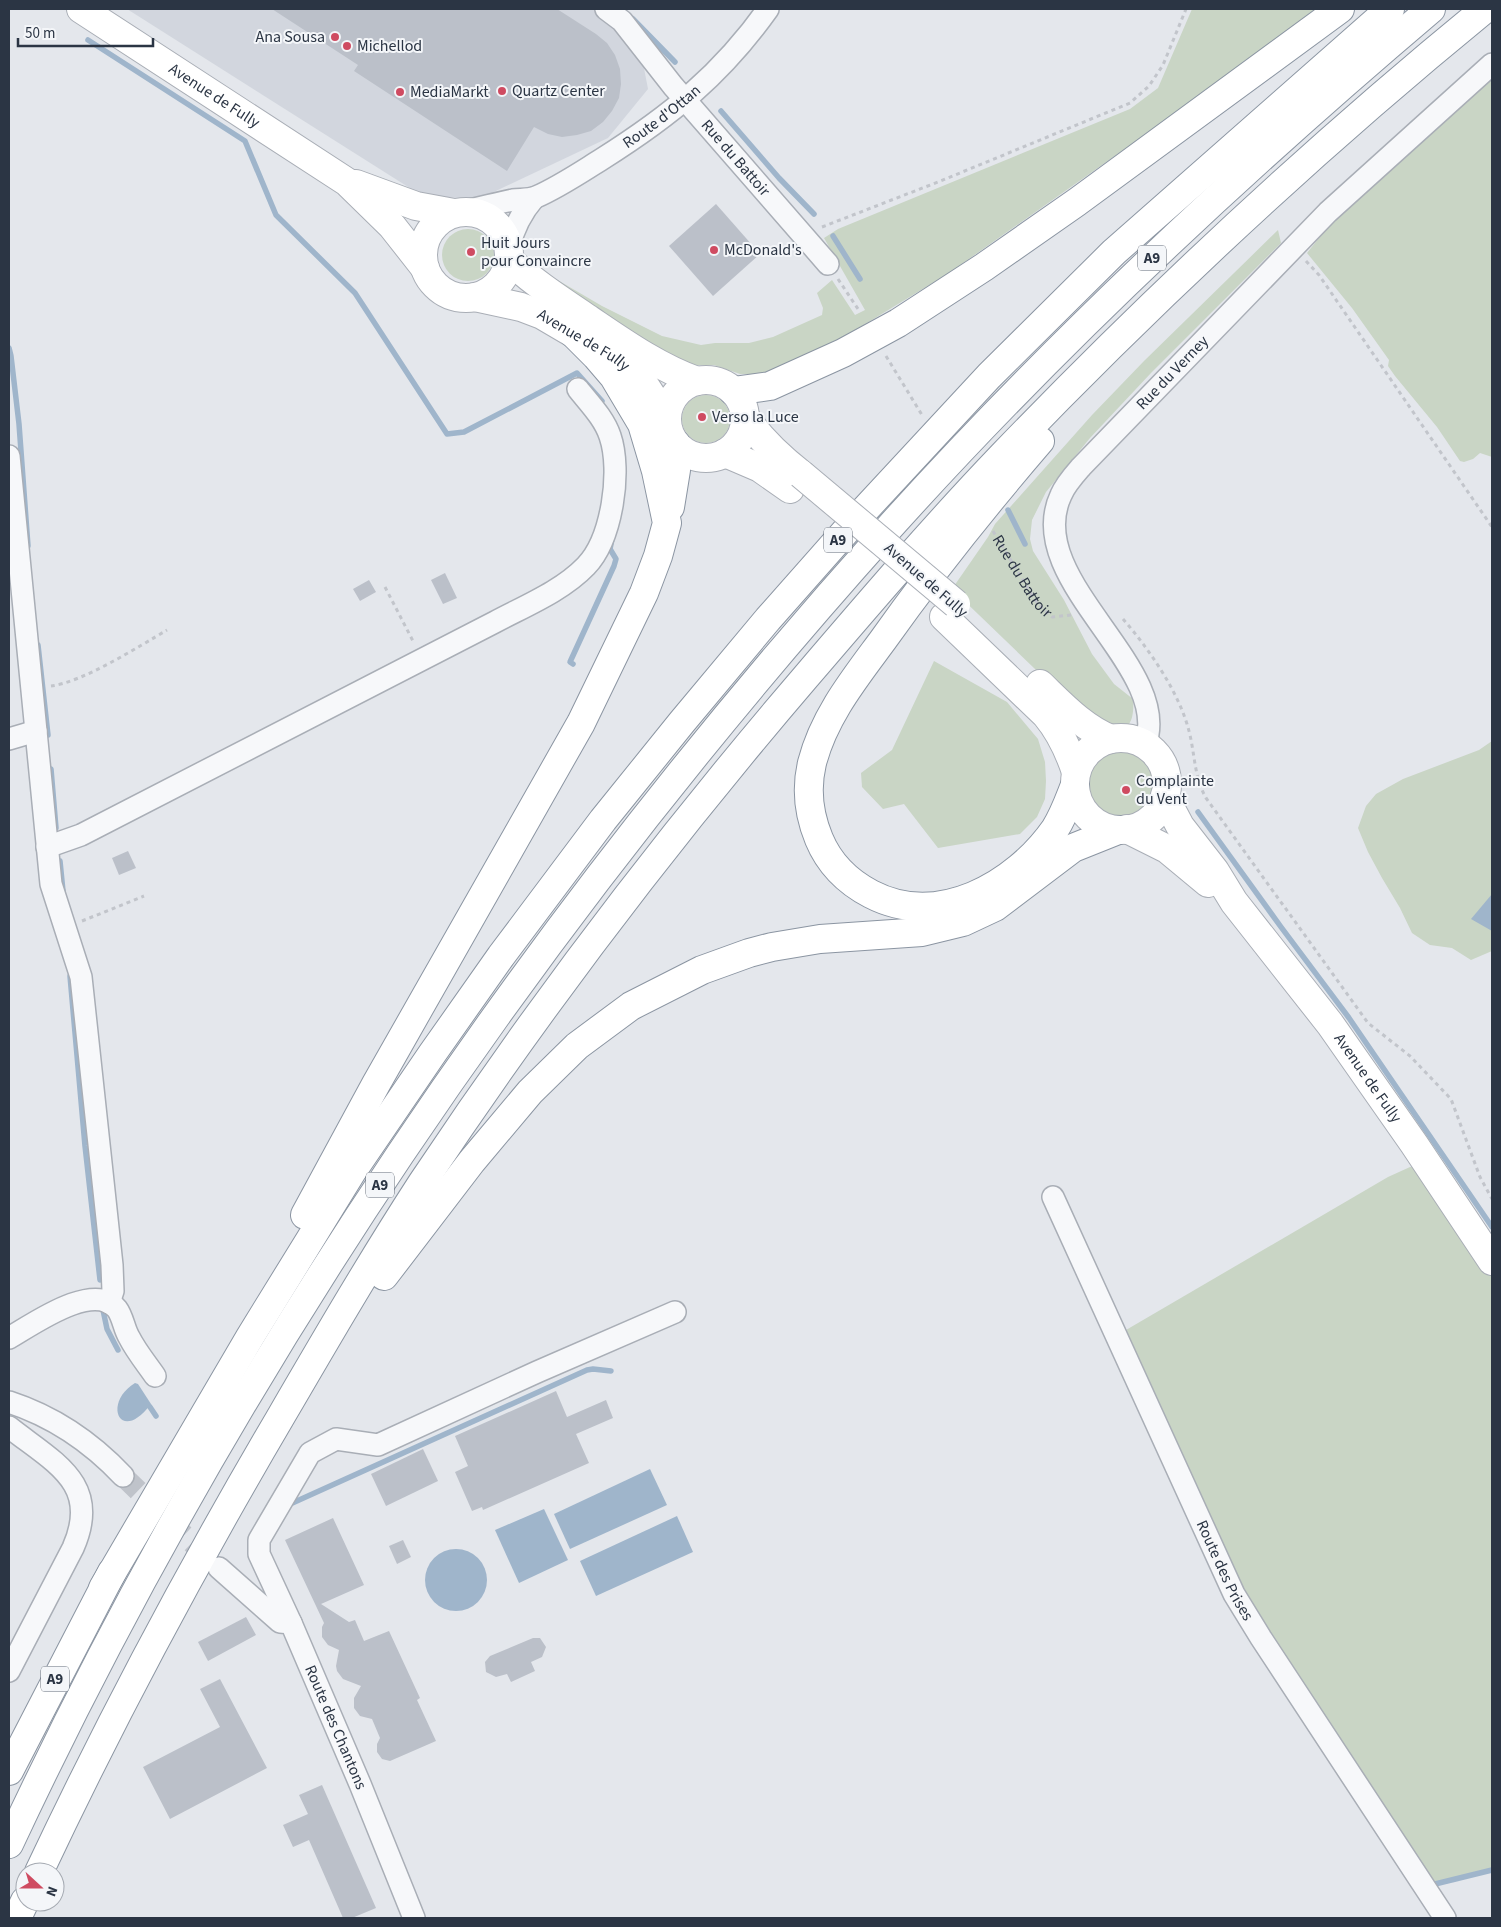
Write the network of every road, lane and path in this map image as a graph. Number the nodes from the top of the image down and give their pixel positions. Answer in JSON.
{"nodes":[{"id":1,"x":81,"y":9,"type":"edge"},
{"id":2,"x":606,"y":9,"type":"edge"},
{"id":3,"x":768,"y":9,"type":"edge"},
{"id":4,"x":1186,"y":9,"type":"edge"},
{"id":5,"x":1340,"y":9,"type":"edge"},
{"id":6,"x":1390,"y":9,"type":"edge"},
{"id":7,"x":1431,"y":9,"type":"edge"},
{"id":8,"x":1485,"y":9,"type":"edge"},
{"id":9,"x":1492,"y":64,"type":"edge"},
{"id":10,"x":686,"y":100,"type":"junction"},
{"id":11,"x":347,"y":182,"type":"junction"},
{"id":12,"x":534,"y":198,"type":"junction"},
{"id":13,"x":459,"y":212,"type":"junction"},
{"id":14,"x":802,"y":234,"type":"junction"},
{"id":15,"x":1222,"y":238,"type":"junction"},
{"id":16,"x":1293,"y":247,"type":"junction"},
{"id":17,"x":509,"y":254,"type":"junction"},
{"id":18,"x":828,"y":264,"type":"joint"},
{"id":19,"x":425,"y":268,"type":"junction"},
{"id":20,"x":475,"y":297,"type":"junction"},
{"id":21,"x":860,"y":312,"type":"dead end"},
{"id":22,"x":572,"y":332,"type":"junction"},
{"id":23,"x":886,"y":356,"type":"dead end"},
{"id":24,"x":696,"y":381,"type":"junction"},
{"id":25,"x":578,"y":389,"type":"dead end"},
{"id":26,"x":733,"y":391,"type":"junction"},
{"id":27,"x":745,"y":417,"type":"junction"},
{"id":28,"x":666,"y":418,"type":"junction"},
{"id":29,"x":924,"y":418,"type":"dead end"},
{"id":30,"x":676,"y":444,"type":"junction"},
{"id":31,"x":725,"y":453,"type":"junction"},
{"id":32,"x":9,"y":456,"type":"edge"},
{"id":33,"x":796,"y":482,"type":"junction"},
{"id":34,"x":667,"y":523,"type":"junction"},
{"id":35,"x":990,"y":526,"type":"dead end"},
{"id":36,"x":1492,"y":527,"type":"edge"},
{"id":37,"x":385,"y":587,"type":"dead end"},
{"id":38,"x":950,"y":610,"type":"junction"},
{"id":39,"x":1091,"y":610,"type":"junction"},
{"id":40,"x":167,"y":630,"type":"dead end"},
{"id":41,"x":422,"y":659,"type":"junction"},
{"id":42,"x":31,"y":688,"type":"junction"},
{"id":43,"x":36,"y":731,"type":"junction"},
{"id":44,"x":9,"y":739,"type":"edge"},
{"id":45,"x":1111,"y":739,"type":"junction"},
{"id":46,"x":1145,"y":745,"type":"junction"},
{"id":47,"x":1076,"y":778,"type":"junction"},
{"id":48,"x":1165,"y":794,"type":"junction"},
{"id":49,"x":1122,"y":830,"type":"junction"},
{"id":50,"x":47,"y":846,"type":"junction"},
{"id":51,"x":144,"y":896,"type":"dead end"},
{"id":52,"x":1234,"y":902,"type":"junction"},
{"id":53,"x":64,"y":925,"type":"junction"},
{"id":54,"x":1053,"y":1197,"type":"dead end"},
{"id":55,"x":1492,"y":1199,"type":"edge"},
{"id":56,"x":1492,"y":1261,"type":"edge"},
{"id":57,"x":109,"y":1303,"type":"junction"},
{"id":58,"x":675,"y":1312,"type":"dead end"},
{"id":59,"x":9,"y":1338,"type":"edge"},
{"id":60,"x":156,"y":1376,"type":"dead end"},
{"id":61,"x":9,"y":1402,"type":"edge"},
{"id":62,"x":9,"y":1426,"type":"edge"},
{"id":63,"x":123,"y":1476,"type":"tunnel mouth"},
{"id":64,"x":238,"y":1489,"type":"junction"},
{"id":65,"x":219,"y":1568,"type":"tunnel mouth"},
{"id":66,"x":102,"y":1588,"type":"junction"},
{"id":67,"x":291,"y":1623,"type":"junction"},
{"id":68,"x":9,"y":1672,"type":"edge"},
{"id":69,"x":9,"y":1771,"type":"edge"},
{"id":70,"x":9,"y":1844,"type":"edge"},
{"id":71,"x":43,"y":1862,"type":"edge"},
{"id":72,"x":414,"y":1918,"type":"edge"},
{"id":73,"x":1445,"y":1918,"type":"edge"}],
"edges":[{"from":1,"to":11,"type":"main road","name":"Avenue de Fully"},
{"from":2,"to":10,"type":"street","name":"Rue du Battoir"},
{"from":3,"to":10,"type":"street","name":"Route d'Ottan"},
{"from":4,"to":14,"type":"path"},
{"from":5,"to":26,"type":"main road"},
{"from":6,"to":66,"type":"main road","number":"A9"},
{"from":7,"to":70,"type":"main road","number":"A9"},
{"from":8,"to":15,"type":"main road"},
{"from":9,"to":16,"type":"street","name":"Rue du Verney"},
{"from":10,"to":12,"type":"street","name":"Route d'Ottan"},
{"from":10,"to":14,"type":"street","name":"Rue du Battoir"},
{"from":11,"to":13,"type":"main road","name":"Avenue de Fully"},
{"from":11,"to":19,"type":"main road","name":"Avenue de Fully"},
{"from":12,"to":13,"type":"street","name":"Route d'Ottan"},
{"from":12,"to":17,"type":"street","name":"Route d'Ottan"},
{"from":13,"to":17,"type":"main road"},
{"from":13,"to":19,"type":"main road"},
{"from":14,"to":18,"type":"street","name":"Rue du Battoir"},
{"from":15,"to":47,"type":"main road"},
{"from":15,"to":64,"type":"main road"},
{"from":16,"to":36,"type":"path"},
{"from":16,"to":39,"type":"street","name":"Rue du Verney"},
{"from":17,"to":20,"type":"main road"},
{"from":17,"to":24,"type":"main road","name":"Avenue de Fully"},
{"from":18,"to":21,"type":"path"},
{"from":19,"to":20,"type":"main road"},
{"from":20,"to":22,"type":"main road","name":"Avenue de Fully"},
{"from":22,"to":28,"type":"main road","name":"Avenue de Fully"},
{"from":22,"to":34,"type":"main road"},
{"from":23,"to":29,"type":"path"},
{"from":24,"to":26,"type":"main road"},
{"from":24,"to":28,"type":"main road"},
{"from":25,"to":41,"type":"street"},
{"from":26,"to":27,"type":"main road"},
{"from":27,"to":31,"type":"main road"},
{"from":27,"to":33,"type":"main road","name":"Avenue de Fully"},
{"from":28,"to":30,"type":"main road"},
{"from":30,"to":31,"type":"main road"},
{"from":30,"to":34,"type":"main road"},
{"from":31,"to":33,"type":"main road","name":"Avenue de Fully"},
{"from":32,"to":42,"type":"street"},
{"from":33,"to":38,"type":"main road","name":"Avenue de Fully","bridge":true},
{"from":34,"to":66,"type":"main road"},
{"from":35,"to":39,"type":"path","name":"Rue du Battoir"},
{"from":37,"to":41,"type":"path"},
{"from":38,"to":45,"type":"main road","name":"Avenue de Fully"},
{"from":38,"to":47,"type":"main road","name":"Avenue de Fully"},
{"from":39,"to":46,"type":"street","name":"Rue du Verney"},
{"from":39,"to":55,"type":"path"},
{"from":40,"to":42,"type":"path"},
{"from":41,"to":50,"type":"street"},
{"from":42,"to":43,"type":"street"},
{"from":43,"to":44,"type":"street"},
{"from":43,"to":50,"type":"street"},
{"from":45,"to":46,"type":"main road"},
{"from":45,"to":47,"type":"main road"},
{"from":46,"to":48,"type":"main road"},
{"from":47,"to":49,"type":"main road"},
{"from":48,"to":49,"type":"main road"},
{"from":48,"to":52,"type":"main road","name":"Avenue de Fully"},
{"from":49,"to":52,"type":"main road","name":"Avenue de Fully"},
{"from":49,"to":64,"type":"main road"},
{"from":50,"to":53,"type":"street"},
{"from":51,"to":53,"type":"path"},
{"from":52,"to":56,"type":"main road","name":"Avenue de Fully"},
{"from":53,"to":57,"type":"street"},
{"from":54,"to":73,"type":"street","name":"Route des Prises"},
{"from":57,"to":59,"type":"street"},
{"from":57,"to":60,"type":"street"},
{"from":58,"to":67,"type":"street","name":"Route des Chantons"},
{"from":61,"to":63,"type":"street"},
{"from":62,"to":68,"type":"street"},
{"from":64,"to":71,"type":"main road"},
{"from":65,"to":67,"type":"street"},
{"from":66,"to":69,"type":"main road","number":"A9"},
{"from":67,"to":72,"type":"street","name":"Route des Chantons"}]}
